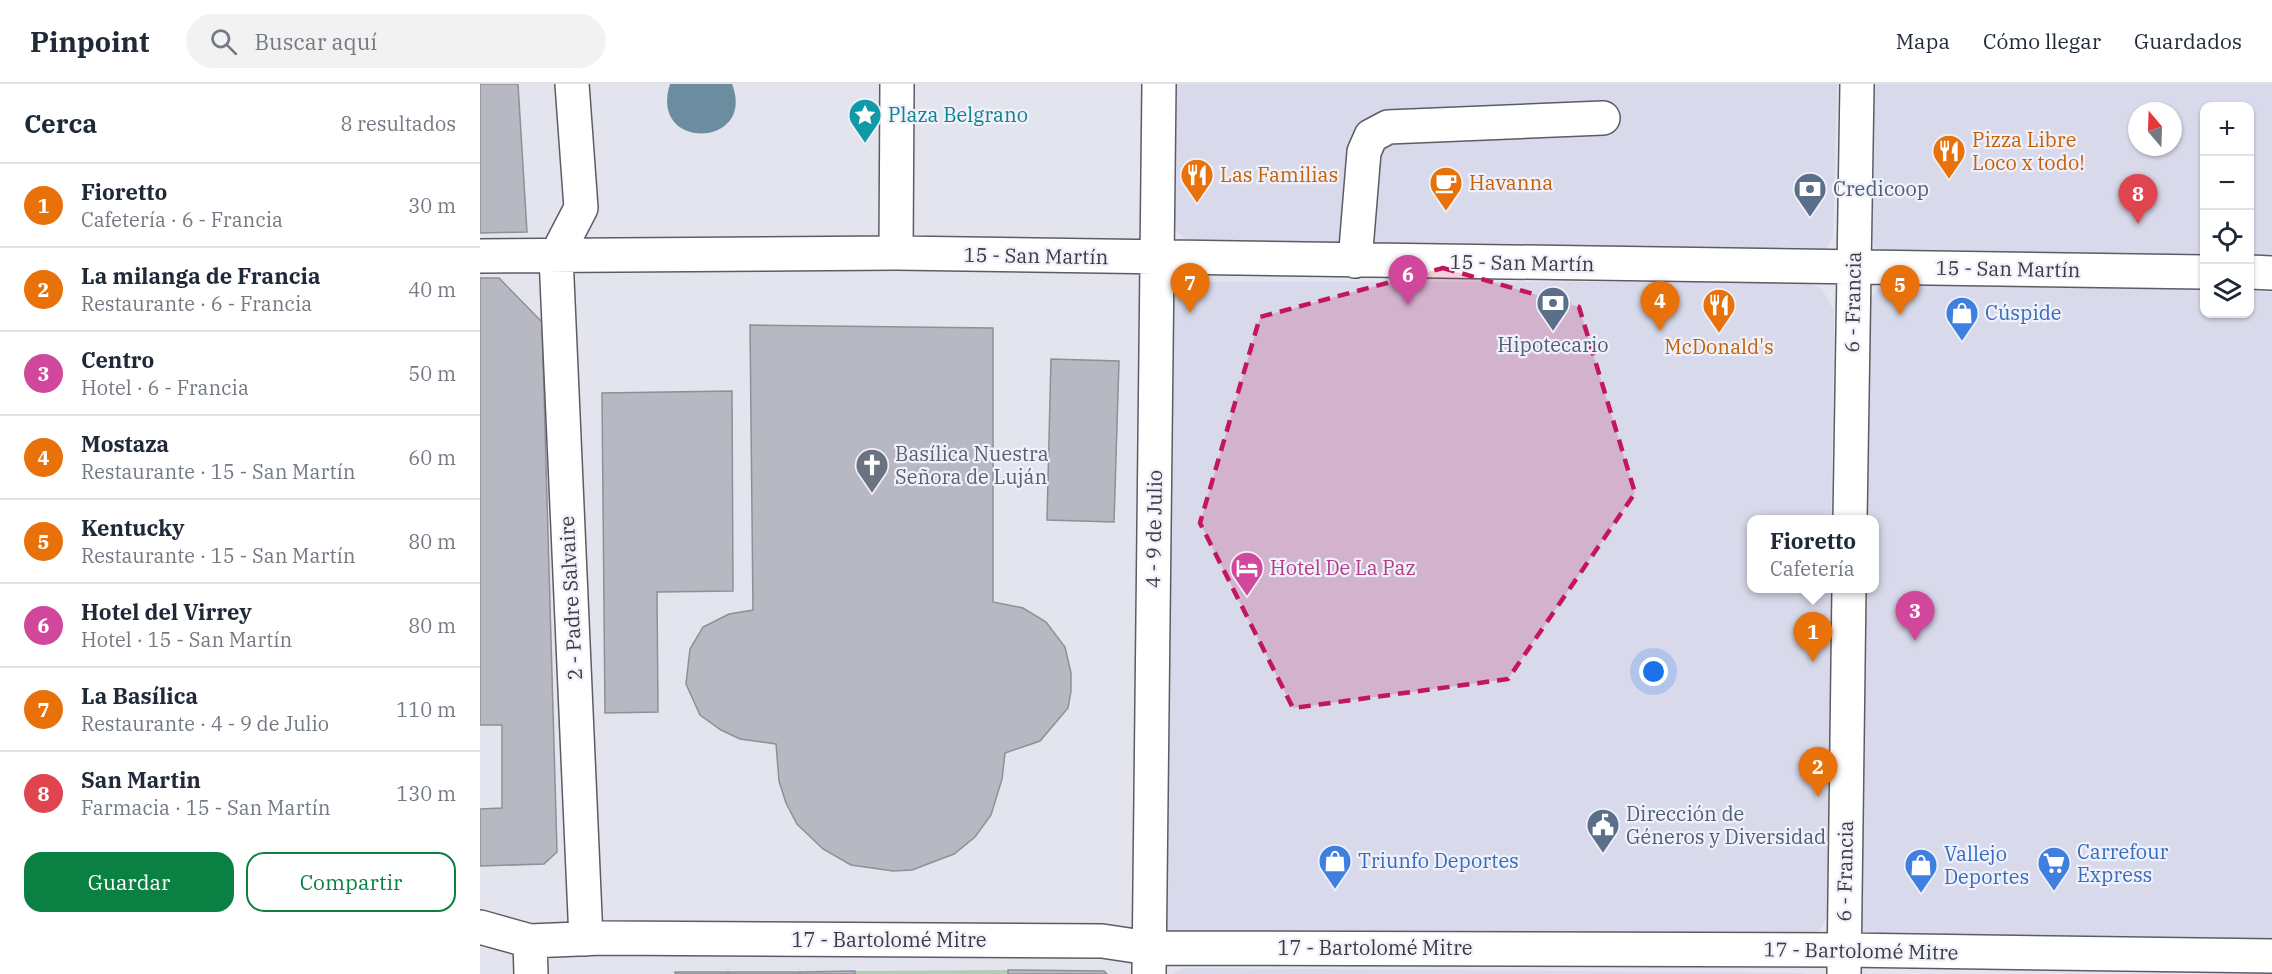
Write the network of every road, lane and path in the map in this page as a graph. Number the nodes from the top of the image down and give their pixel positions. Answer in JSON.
{"nodes":[{"id":1,"x":572,"y":84,"type":"edge"},
{"id":2,"x":897,"y":84,"type":"edge"},
{"id":3,"x":1159,"y":84,"type":"edge"},
{"id":4,"x":1857,"y":84,"type":"edge"},
{"id":5,"x":1603,"y":117,"type":"dead end"},
{"id":6,"x":896,"y":254,"type":"junction"},
{"id":7,"x":480,"y":256,"type":"edge"},
{"id":8,"x":556,"y":256,"type":"junction"},
{"id":9,"x":1157,"y":258,"type":"junction"},
{"id":10,"x":1355,"y":261,"type":"junction"},
{"id":11,"x":1853,"y":267,"type":"junction"},
{"id":12,"x":2200,"y":272,"type":"edge"},
{"id":13,"x":2254,"y":272,"type":"edge"},
{"id":14,"x":2272,"y":273,"type":"edge"},
{"id":15,"x":1850,"y":515,"type":"edge"},
{"id":16,"x":1849,"y":593,"type":"edge"},
{"id":17,"x":480,"y":927,"type":"edge"},
{"id":18,"x":586,"y":939,"type":"junction"},
{"id":19,"x":530,"y":941,"type":"junction"},
{"id":20,"x":2272,"y":956,"type":"edge"},
{"id":21,"x":1149,"y":961,"type":"edge"},
{"id":22,"x":1844,"y":962,"type":"edge"},
{"id":23,"x":531,"y":974,"type":"edge"}],
"edges":[{"from":1,"to":8,"type":"street"},
{"from":2,"to":6,"type":"street"},
{"from":3,"to":9,"type":"street","name":"4 - 9 de Julio"},
{"from":4,"to":11,"type":"street","name":"6 - Francia"},
{"from":5,"to":10,"type":"street"},
{"from":6,"to":8,"type":"street","name":"15 - San Martín"},
{"from":6,"to":9,"type":"street","name":"15 - San Martín"},
{"from":7,"to":8,"type":"street","name":"15 - San Martín"},
{"from":8,"to":18,"type":"street","name":"2 - Padre Salvaire"},
{"from":9,"to":10,"type":"street","name":"15 - San Martín"},
{"from":9,"to":21,"type":"street","name":"4 - 9 de Julio"},
{"from":10,"to":11,"type":"street","name":"15 - San Martín"},
{"from":11,"to":12,"type":"street","name":"15 - San Martín"},
{"from":11,"to":15,"type":"street","name":"6 - Francia"},
{"from":13,"to":14,"type":"street"},
{"from":16,"to":22,"type":"street","name":"6 - Francia"},
{"from":17,"to":19,"type":"street","name":"17 - Bartolomé Mitre"},
{"from":18,"to":19,"type":"street","name":"17 - Bartolomé Mitre"},
{"from":18,"to":21,"type":"street","name":"17 - Bartolomé Mitre"},
{"from":19,"to":23,"type":"street"},
{"from":20,"to":22,"type":"street","name":"17 - Bartolomé Mitre"},
{"from":21,"to":22,"type":"street","name":"17 - Bartolomé Mitre"}]}
